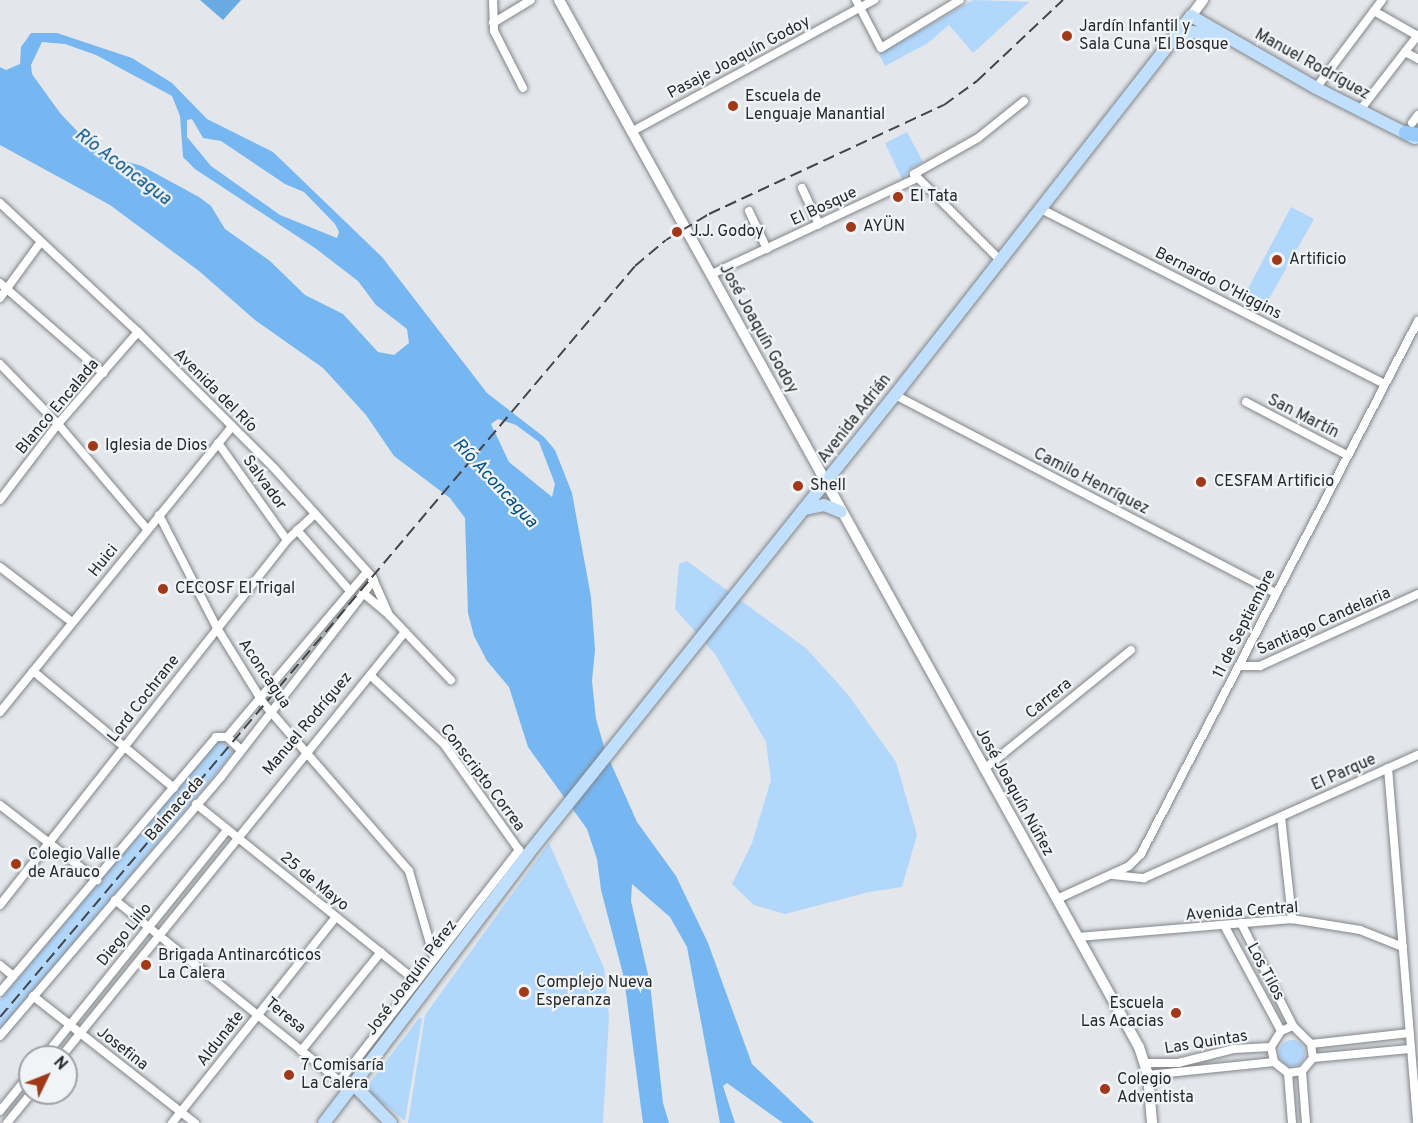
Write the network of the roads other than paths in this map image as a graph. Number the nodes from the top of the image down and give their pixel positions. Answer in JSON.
{"nodes":[{"id":1,"x":494,"y":0,"type":"edge"},
{"id":2,"x":531,"y":0,"type":"edge"},
{"id":3,"x":559,"y":0,"type":"edge"},
{"id":4,"x":856,"y":0,"type":"edge"},
{"id":5,"x":874,"y":0,"type":"edge"},
{"id":6,"x":940,"y":0,"type":"edge"},
{"id":7,"x":960,"y":0,"type":"edge"},
{"id":8,"x":1203,"y":0,"type":"edge"},
{"id":9,"x":1382,"y":0,"type":"edge"},
{"id":10,"x":860,"y":8,"type":"junction"},
{"id":11,"x":946,"y":9,"type":"junction"},
{"id":12,"x":1374,"y":11,"type":"junction"},
{"id":13,"x":1191,"y":16,"type":"junction"},
{"id":14,"x":493,"y":23,"type":"junction"},
{"id":15,"x":1418,"y":36,"type":"edge"},
{"id":16,"x":1229,"y":38,"type":"junction"},
{"id":17,"x":1170,"y":43,"type":"junction"},
{"id":18,"x":1405,"y":52,"type":"junction"},
{"id":19,"x":1418,"y":59,"type":"edge"},
{"id":20,"x":523,"y":88,"type":"dead end"},
{"id":21,"x":1316,"y":88,"type":"junction"},
{"id":22,"x":1024,"y":101,"type":"dead end"},
{"id":23,"x":1360,"y":110,"type":"junction"},
{"id":24,"x":1418,"y":115,"type":"edge"},
{"id":25,"x":631,"y":132,"type":"junction"},
{"id":26,"x":1413,"y":133,"type":"edge"},
{"id":27,"x":915,"y":179,"type":"junction"},
{"id":28,"x":801,"y":188,"type":"dead end"},
{"id":29,"x":0,"y":203,"type":"edge"},
{"id":30,"x":1041,"y":209,"type":"junction"},
{"id":31,"x":749,"y":211,"type":"dead end"},
{"id":32,"x":819,"y":224,"type":"junction"},
{"id":33,"x":40,"y":243,"type":"junction"},
{"id":34,"x":767,"y":249,"type":"junction"},
{"id":35,"x":1001,"y":261,"type":"junction"},
{"id":36,"x":712,"y":274,"type":"junction"},
{"id":37,"x":4,"y":285,"type":"edge"},
{"id":38,"x":0,"y":298,"type":"edge"},
{"id":39,"x":1418,"y":321,"type":"edge"},
{"id":40,"x":138,"y":332,"type":"junction"},
{"id":41,"x":0,"y":364,"type":"edge"},
{"id":42,"x":103,"y":373,"type":"junction"},
{"id":43,"x":1383,"y":383,"type":"junction"},
{"id":44,"x":895,"y":395,"type":"junction"},
{"id":45,"x":1246,"y":402,"type":"dead end"},
{"id":46,"x":58,"y":424,"type":"junction"},
{"id":47,"x":231,"y":428,"type":"junction"},
{"id":48,"x":218,"y":443,"type":"junction"},
{"id":49,"x":1347,"y":455,"type":"junction"},
{"id":50,"x":825,"y":483,"type":"junction"},
{"id":51,"x":0,"y":500,"type":"edge"},
{"id":52,"x":803,"y":509,"type":"junction"},
{"id":53,"x":841,"y":512,"type":"junction"},
{"id":54,"x":315,"y":514,"type":"junction"},
{"id":55,"x":159,"y":515,"type":"junction"},
{"id":56,"x":147,"y":529,"type":"junction"},
{"id":57,"x":297,"y":530,"type":"junction"},
{"id":58,"x":287,"y":540,"type":"junction"},
{"id":59,"x":0,"y":567,"type":"edge"},
{"id":60,"x":367,"y":572,"type":"junction"},
{"id":61,"x":374,"y":580,"type":"junction"},
{"id":62,"x":350,"y":591,"type":"junction"},
{"id":63,"x":363,"y":593,"type":"junction"},
{"id":64,"x":1275,"y":593,"type":"junction"},
{"id":65,"x":1418,"y":594,"type":"edge"},
{"id":66,"x":389,"y":615,"type":"junction"},
{"id":67,"x":72,"y":622,"type":"junction"},
{"id":68,"x":217,"y":628,"type":"junction"},
{"id":69,"x":405,"y":632,"type":"junction"},
{"id":70,"x":1131,"y":650,"type":"dead end"},
{"id":71,"x":1239,"y":666,"type":"junction"},
{"id":72,"x":33,"y":671,"type":"junction"},
{"id":73,"x":370,"y":675,"type":"junction"},
{"id":74,"x":451,"y":680,"type":"dead end"},
{"id":75,"x":260,"y":698,"type":"junction"},
{"id":76,"x":270,"y":711,"type":"junction"},
{"id":77,"x":0,"y":712,"type":"edge"},
{"id":78,"x":227,"y":737,"type":"junction"},
{"id":79,"x":125,"y":746,"type":"junction"},
{"id":80,"x":240,"y":749,"type":"junction"},
{"id":81,"x":305,"y":752,"type":"junction"},
{"id":82,"x":1418,"y":755,"type":"edge"},
{"id":83,"x":1388,"y":768,"type":"junction"},
{"id":84,"x":984,"y":769,"type":"junction"},
{"id":85,"x":174,"y":788,"type":"junction"},
{"id":86,"x":196,"y":804,"type":"junction"},
{"id":87,"x":0,"y":805,"type":"edge"},
{"id":88,"x":1281,"y":817,"type":"junction"},
{"id":89,"x":227,"y":830,"type":"junction"},
{"id":90,"x":237,"y":837,"type":"junction"},
{"id":91,"x":48,"y":843,"type":"junction"},
{"id":92,"x":523,"y":852,"type":"junction"},
{"id":93,"x":1134,"y":862,"type":"junction"},
{"id":94,"x":1111,"y":875,"type":"junction"},
{"id":95,"x":1144,"y":878,"type":"junction"},
{"id":96,"x":97,"y":880,"type":"junction"},
{"id":97,"x":1057,"y":899,"type":"junction"},
{"id":98,"x":115,"y":900,"type":"junction"},
{"id":99,"x":0,"y":905,"type":"edge"},
{"id":100,"x":336,"y":917,"type":"junction"},
{"id":101,"x":1292,"y":919,"type":"junction"},
{"id":102,"x":1241,"y":923,"type":"junction"},
{"id":103,"x":1224,"y":925,"type":"junction"},
{"id":104,"x":149,"y":928,"type":"junction"},
{"id":105,"x":157,"y":935,"type":"junction"},
{"id":106,"x":1078,"y":938,"type":"junction"},
{"id":107,"x":1403,"y":947,"type":"junction"},
{"id":108,"x":381,"y":952,"type":"junction"},
{"id":109,"x":434,"y":957,"type":"junction"},
{"id":110,"x":0,"y":965,"type":"edge"},
{"id":111,"x":13,"y":976,"type":"junction"},
{"id":112,"x":416,"y":980,"type":"junction"},
{"id":113,"x":0,"y":992,"type":"edge"},
{"id":114,"x":33,"y":996,"type":"junction"},
{"id":115,"x":257,"y":1014,"type":"junction"},
{"id":116,"x":70,"y":1025,"type":"junction"},
{"id":117,"x":1293,"y":1026,"type":"junction"},
{"id":118,"x":1281,"y":1031,"type":"junction"},
{"id":119,"x":80,"y":1033,"type":"junction"},
{"id":120,"x":1408,"y":1033,"type":"junction"},
{"id":121,"x":0,"y":1036,"type":"edge"},
{"id":122,"x":1311,"y":1044,"type":"junction"},
{"id":123,"x":54,"y":1045,"type":"edge"},
{"id":124,"x":70,"y":1045,"type":"edge"},
{"id":125,"x":1271,"y":1047,"type":"junction"},
{"id":126,"x":1410,"y":1049,"type":"junction"},
{"id":127,"x":301,"y":1051,"type":"junction"},
{"id":128,"x":1313,"y":1058,"type":"junction"},
{"id":129,"x":1274,"y":1062,"type":"junction"},
{"id":130,"x":1145,"y":1063,"type":"junction"},
{"id":131,"x":1302,"y":1071,"type":"junction"},
{"id":132,"x":1288,"y":1073,"type":"junction"},
{"id":133,"x":1149,"y":1075,"type":"junction"},
{"id":134,"x":339,"y":1082,"type":"junction"},
{"id":135,"x":18,"y":1089,"type":"edge"},
{"id":136,"x":355,"y":1090,"type":"junction"},
{"id":137,"x":21,"y":1105,"type":"edge"},
{"id":138,"x":0,"y":1111,"type":"edge"},
{"id":139,"x":181,"y":1112,"type":"junction"},
{"id":140,"x":6,"y":1123,"type":"edge"},
{"id":141,"x":172,"y":1123,"type":"edge"},
{"id":142,"x":195,"y":1123,"type":"edge"},
{"id":143,"x":324,"y":1123,"type":"edge"},
{"id":144,"x":391,"y":1123,"type":"edge"},
{"id":145,"x":1152,"y":1123,"type":"edge"},
{"id":146,"x":1292,"y":1123,"type":"edge"},
{"id":147,"x":1306,"y":1123,"type":"edge"},
{"id":148,"x":1417,"y":1123,"type":"edge"}],
"edges":[{"from":1,"to":14,"type":"street"},
{"from":2,"to":14,"type":"street"},
{"from":3,"to":25,"type":"street","name":"José Joaquín Godoy"},
{"from":4,"to":10,"type":"street"},
{"from":5,"to":10,"type":"street","name":"Pasaje Joaquín Godoy"},
{"from":6,"to":11,"type":"street"},
{"from":7,"to":11,"type":"street"},
{"from":8,"to":13,"type":"street","name":"Avenida Adrián"},
{"from":9,"to":12,"type":"street"},
{"from":10,"to":11,"type":"street"},
{"from":10,"to":25,"type":"street","name":"Pasaje Joaquín Godoy"},
{"from":12,"to":15,"type":"street"},
{"from":12,"to":21,"type":"street"},
{"from":13,"to":16,"type":"main road","name":"Manuel Rodríguez"},
{"from":13,"to":17,"type":"main road","name":"Avenida Adrián"},
{"from":14,"to":20,"type":"street"},
{"from":15,"to":18,"type":"street"},
{"from":16,"to":17,"type":"main road"},
{"from":16,"to":21,"type":"main road","name":"Manuel Rodríguez"},
{"from":17,"to":30,"type":"main road","name":"Avenida Adrián"},
{"from":18,"to":19,"type":"street"},
{"from":18,"to":23,"type":"street"},
{"from":21,"to":23,"type":"main road","name":"Manuel Rodríguez"},
{"from":22,"to":27,"type":"street","name":"El Bosque"},
{"from":23,"to":26,"type":"main road","name":"Manuel Rodríguez"},
{"from":24,"to":26,"type":"street"},
{"from":25,"to":36,"type":"street","name":"José Joaquín Godoy"},
{"from":27,"to":32,"type":"street","name":"El Bosque"},
{"from":27,"to":35,"type":"street"},
{"from":28,"to":32,"type":"street"},
{"from":29,"to":33,"type":"street","name":"Avenida del Río"},
{"from":30,"to":35,"type":"main road","name":"Avenida Adrián"},
{"from":30,"to":43,"type":"street","name":"Bernardo O'Higgins"},
{"from":31,"to":34,"type":"street"},
{"from":32,"to":34,"type":"street","name":"El Bosque"},
{"from":33,"to":37,"type":"street"},
{"from":33,"to":40,"type":"street","name":"Avenida del Río"},
{"from":34,"to":36,"type":"street","name":"El Bosque"},
{"from":35,"to":44,"type":"main road","name":"Avenida Adrián"},
{"from":36,"to":50,"type":"street","name":"José Joaquín Godoy"},
{"from":37,"to":38,"type":"street"},
{"from":37,"to":42,"type":"street"},
{"from":39,"to":43,"type":"street","name":"11 de Septiembre"},
{"from":40,"to":42,"type":"street","name":"Blanco Encalada"},
{"from":40,"to":47,"type":"street","name":"Avenida del Río"},
{"from":41,"to":46,"type":"street"},
{"from":42,"to":46,"type":"street","name":"Blanco Encalada"},
{"from":43,"to":49,"type":"street","name":"11 de Septiembre"},
{"from":44,"to":50,"type":"main road","name":"Avenida Adrián"},
{"from":44,"to":64,"type":"street","name":"Camilo Henríquez"},
{"from":45,"to":49,"type":"street","name":"San Martín"},
{"from":46,"to":51,"type":"street","name":"Blanco Encalada"},
{"from":46,"to":56,"type":"street"},
{"from":47,"to":48,"type":"street","name":"Huici"},
{"from":47,"to":54,"type":"street","name":"Avenida del Río"},
{"from":48,"to":55,"type":"street","name":"Huici"},
{"from":48,"to":58,"type":"street","name":"Salvador"},
{"from":49,"to":64,"type":"street","name":"11 de Septiembre"},
{"from":50,"to":52,"type":"main road","name":"Avenida Adrián"},
{"from":50,"to":53,"type":"street","name":"José Joaquín Núñez"},
{"from":52,"to":53,"type":"main road"},
{"from":52,"to":92,"type":"main road","name":"Avenida Adrián"},
{"from":53,"to":84,"type":"street","name":"José Joaquín Núñez"},
{"from":54,"to":57,"type":"street","name":"Lord Cochrane"},
{"from":54,"to":60,"type":"street","name":"Avenida del Río"},
{"from":55,"to":56,"type":"street","name":"Huici"},
{"from":55,"to":68,"type":"street","name":"Aconcagua"},
{"from":56,"to":67,"type":"street","name":"Huici"},
{"from":57,"to":58,"type":"street","name":"Lord Cochrane"},
{"from":57,"to":62,"type":"street"},
{"from":58,"to":68,"type":"street","name":"Lord Cochrane"},
{"from":59,"to":67,"type":"street"},
{"from":60,"to":61,"type":"street","name":"Avenida del Río"},
{"from":60,"to":62,"type":"street","name":"Balmaceda"},
{"from":61,"to":63,"type":"street","name":"Balmaceda"},
{"from":61,"to":66,"type":"street","name":"Avenida del Río"},
{"from":62,"to":75,"type":"street","name":"Balmaceda"},
{"from":63,"to":66,"type":"street","name":"Avenida del Río"},
{"from":63,"to":76,"type":"street","name":"Balmaceda"},
{"from":64,"to":71,"type":"street","name":"11 de Septiembre"},
{"from":65,"to":71,"type":"street","name":"Santiago Candelaria"},
{"from":66,"to":69,"type":"street","name":"Avenida del Río"},
{"from":67,"to":72,"type":"street","name":"Huici"},
{"from":68,"to":75,"type":"street","name":"Aconcagua"},
{"from":68,"to":79,"type":"street","name":"Lord Cochrane"},
{"from":69,"to":73,"type":"street","name":"Manuel Rodríguez"},
{"from":69,"to":74,"type":"street","name":"Avenida del Río"},
{"from":70,"to":84,"type":"street","name":"Carrera"},
{"from":71,"to":93,"type":"street","name":"11 de Septiembre"},
{"from":72,"to":77,"type":"street","name":"Huici"},
{"from":72,"to":79,"type":"street"},
{"from":73,"to":81,"type":"street","name":"Manuel Rodríguez"},
{"from":73,"to":92,"type":"street","name":"Conscripto Correa"},
{"from":75,"to":76,"type":"street","name":"Aconcagua"},
{"from":75,"to":78,"type":"street","name":"Balmaceda"},
{"from":76,"to":80,"type":"street","name":"Balmaceda"},
{"from":76,"to":81,"type":"street","name":"Aconcagua"},
{"from":78,"to":80,"type":"street"},
{"from":78,"to":85,"type":"street","name":"Balmaceda"},
{"from":79,"to":85,"type":"street"},
{"from":79,"to":91,"type":"street","name":"Lord Cochrane"},
{"from":80,"to":86,"type":"street","name":"Balmaceda"},
{"from":81,"to":90,"type":"street","name":"Manuel Rodríguez"},
{"from":81,"to":109,"type":"street","name":"Aconcagua"},
{"from":82,"to":83,"type":"street","name":"El Parque"},
{"from":83,"to":88,"type":"street","name":"El Parque"},
{"from":83,"to":107,"type":"street"},
{"from":84,"to":97,"type":"street","name":"José Joaquín Núñez"},
{"from":85,"to":96,"type":"street","name":"Balmaceda"},
{"from":86,"to":89,"type":"street","name":"25 de Mayo"},
{"from":86,"to":98,"type":"street","name":"Balmaceda"},
{"from":87,"to":91,"type":"street"},
{"from":88,"to":95,"type":"street","name":"El Parque"},
{"from":88,"to":101,"type":"street"},
{"from":89,"to":90,"type":"street","name":"25 de Mayo"},
{"from":89,"to":104,"type":"street","name":"Diego Lillo"},
{"from":90,"to":100,"type":"street","name":"25 de Mayo"},
{"from":90,"to":105,"type":"street","name":"Diego Lillo"},
{"from":91,"to":96,"type":"street"},
{"from":91,"to":99,"type":"street","name":"Lord Cochrane"},
{"from":92,"to":109,"type":"street","name":"José Joaquín Pérez"},
{"from":92,"to":136,"type":"main road","name":"José Joaquín Pérez"},
{"from":93,"to":94,"type":"street"},
{"from":93,"to":95,"type":"street"},
{"from":94,"to":95,"type":"street","name":"El Parque"},
{"from":94,"to":97,"type":"street"},
{"from":96,"to":111,"type":"street","name":"Balmaceda"},
{"from":97,"to":106,"type":"street","name":"José Joaquín Núñez"},
{"from":98,"to":104,"type":"street","name":"Teresa"},
{"from":98,"to":114,"type":"street","name":"Balmaceda"},
{"from":100,"to":108,"type":"street","name":"25 de Mayo"},
{"from":100,"to":115,"type":"street","name":"Aldunate"},
{"from":101,"to":102,"type":"street","name":"Avenida Central"},
{"from":101,"to":107,"type":"street","name":"Avenida Central"},
{"from":102,"to":103,"type":"street","name":"Avenida Central"},
{"from":102,"to":117,"type":"street","name":"Los Tilos"},
{"from":103,"to":106,"type":"street","name":"Avenida Central"},
{"from":103,"to":118,"type":"street","name":"Los Tilos"},
{"from":104,"to":105,"type":"street","name":"Teresa"},
{"from":104,"to":116,"type":"street","name":"Diego Lillo"},
{"from":105,"to":115,"type":"street","name":"Teresa"},
{"from":105,"to":119,"type":"street","name":"Diego Lillo"},
{"from":106,"to":130,"type":"street","name":"José Joaquín Núñez"},
{"from":107,"to":120,"type":"street"},
{"from":108,"to":112,"type":"street","name":"25 de Mayo"},
{"from":108,"to":127,"type":"street"},
{"from":109,"to":112,"type":"street","name":"José Joaquín Pérez"},
{"from":110,"to":111,"type":"street"},
{"from":111,"to":113,"type":"street","name":"Balmaceda"},
{"from":112,"to":134,"type":"street","name":"José Joaquín Pérez"},
{"from":114,"to":116,"type":"street","name":"Josefina"},
{"from":114,"to":121,"type":"street","name":"Balmaceda"},
{"from":115,"to":127,"type":"street","name":"Teresa"},
{"from":115,"to":139,"type":"street","name":"Aldunate"},
{"from":116,"to":119,"type":"street","name":"Josefina"},
{"from":116,"to":123,"type":"street","name":"Diego Lillo"},
{"from":117,"to":118,"type":"street"},
{"from":117,"to":122,"type":"street","name":"Los Tilos"},
{"from":118,"to":125,"type":"street"},
{"from":119,"to":124,"type":"street","name":"Diego Lillo"},
{"from":119,"to":139,"type":"street","name":"Josefina"},
{"from":120,"to":122,"type":"street"},
{"from":120,"to":126,"type":"street"},
{"from":122,"to":128,"type":"street"},
{"from":125,"to":129,"type":"street"},
{"from":125,"to":130,"type":"street","name":"Las Quintas"},
{"from":126,"to":128,"type":"street"},
{"from":126,"to":148,"type":"street"},
{"from":127,"to":134,"type":"street","name":"Teresa"},
{"from":128,"to":131,"type":"street"},
{"from":129,"to":132,"type":"street"},
{"from":129,"to":133,"type":"street","name":"Las Quintas"},
{"from":130,"to":133,"type":"street","name":"José Joaquín Núñez"},
{"from":131,"to":132,"type":"street"},
{"from":131,"to":147,"type":"street"},
{"from":132,"to":146,"type":"street"},
{"from":133,"to":145,"type":"street","name":"José Joaquín Núñez"},
{"from":134,"to":136,"type":"street","name":"Teresa"},
{"from":135,"to":138,"type":"street"},
{"from":136,"to":143,"type":"main road","name":"José Joaquín Pérez"},
{"from":136,"to":144,"type":"main road","name":"Teresa"},
{"from":137,"to":140,"type":"street"},
{"from":139,"to":141,"type":"street","name":"Aldunate"},
{"from":139,"to":142,"type":"street","name":"Josefina"}]}
